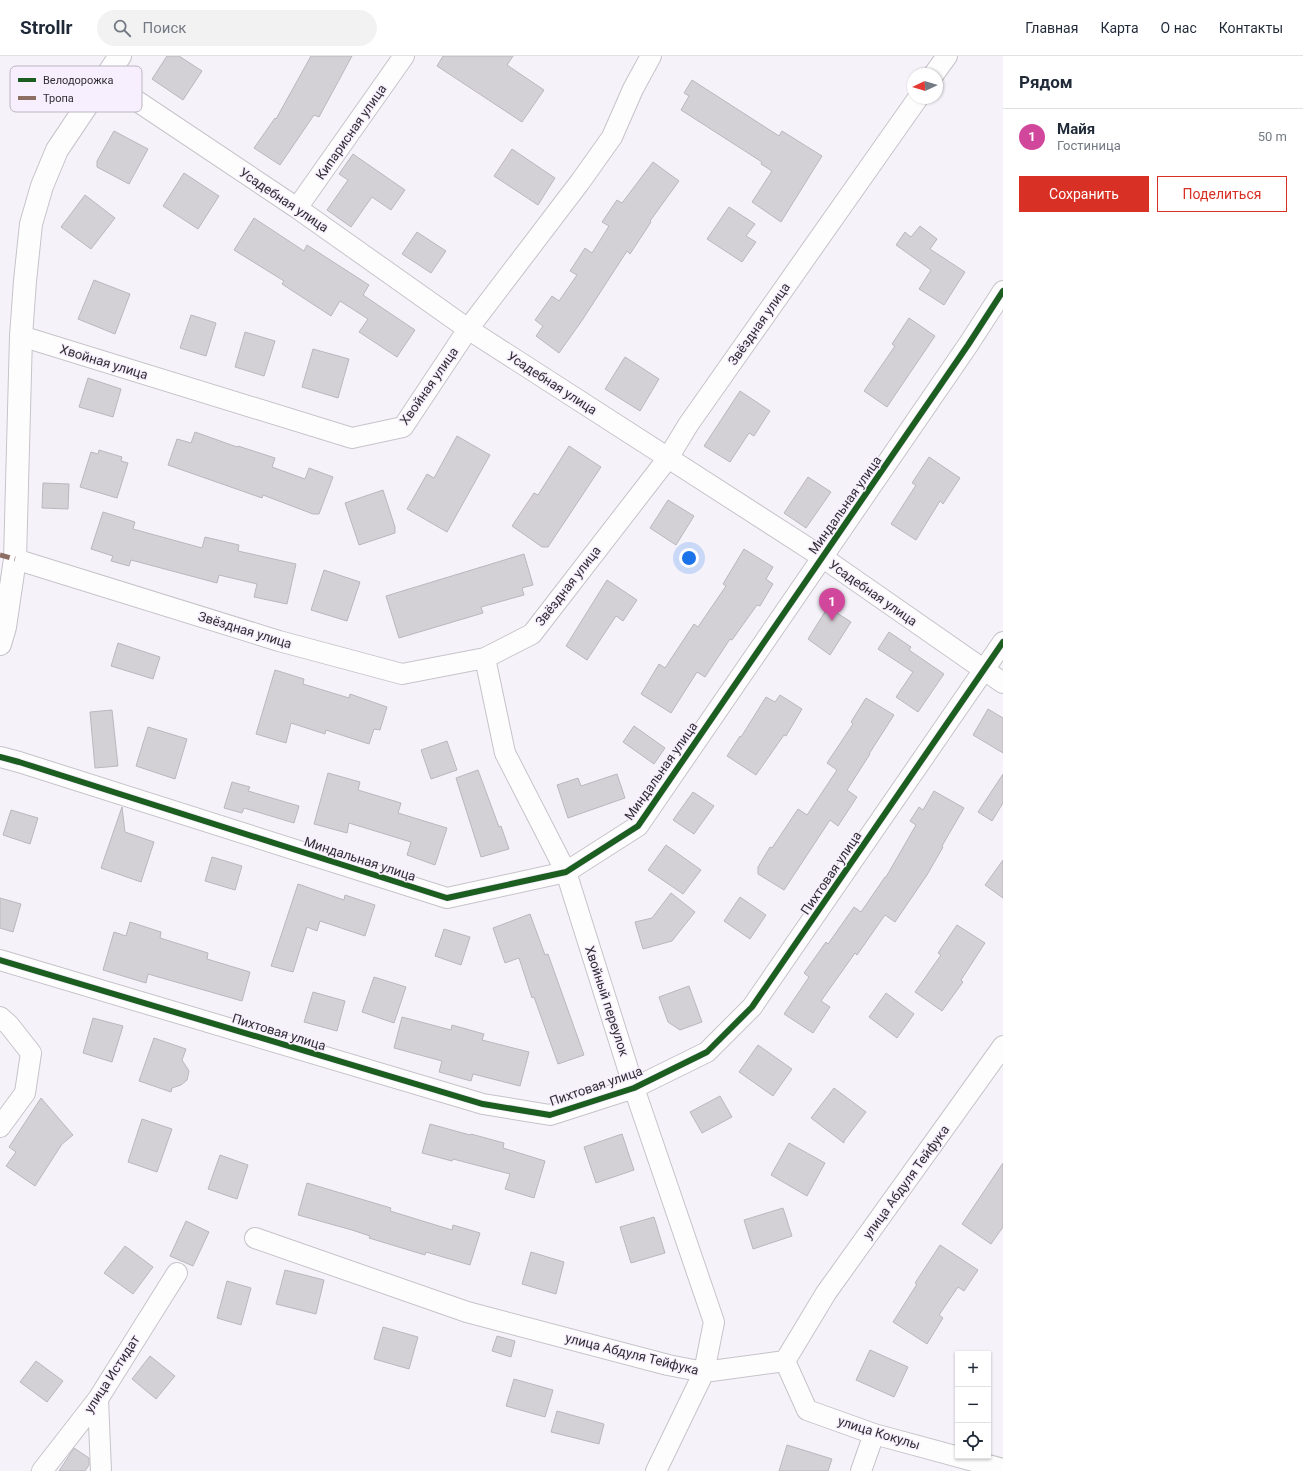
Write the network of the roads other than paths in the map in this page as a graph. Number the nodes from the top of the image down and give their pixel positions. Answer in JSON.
{"nodes":[{"id":1,"x":120,"y":56,"type":"edge"},
{"id":2,"x":404,"y":56,"type":"edge"},
{"id":3,"x":651,"y":56,"type":"edge"},
{"id":4,"x":947,"y":56,"type":"edge"},
{"id":5,"x":113,"y":66,"type":"edge"},
{"id":6,"x":938,"y":68,"type":"edge"},
{"id":7,"x":142,"y":104,"type":"edge"},
{"id":8,"x":914,"y":104,"type":"edge"},
{"id":9,"x":82,"y":112,"type":"edge"},
{"id":10,"x":297,"y":208,"type":"junction"},
{"id":11,"x":1003,"y":291,"type":"edge"},
{"id":12,"x":468,"y":329,"type":"junction"},
{"id":13,"x":21,"y":336,"type":"junction"},
{"id":14,"x":668,"y":458,"type":"junction"},
{"id":15,"x":822,"y":557,"type":"junction"},
{"id":16,"x":15,"y":559,"type":"junction"},
{"id":17,"x":1003,"y":642,"type":"edge"},
{"id":18,"x":0,"y":644,"type":"edge"},
{"id":19,"x":485,"y":658,"type":"junction"},
{"id":20,"x":984,"y":670,"type":"junction"},
{"id":21,"x":1003,"y":683,"type":"edge"},
{"id":22,"x":0,"y":757,"type":"edge"},
{"id":23,"x":566,"y":872,"type":"junction"},
{"id":24,"x":0,"y":960,"type":"edge"},
{"id":25,"x":0,"y":1017,"type":"edge"},
{"id":26,"x":1003,"y":1046,"type":"edge"},
{"id":27,"x":634,"y":1088,"type":"junction"},
{"id":28,"x":0,"y":1127,"type":"edge"},
{"id":29,"x":255,"y":1238,"type":"dead end"},
{"id":30,"x":177,"y":1272,"type":"dead end"},
{"id":31,"x":784,"y":1361,"type":"junction"},
{"id":32,"x":704,"y":1372,"type":"junction"},
{"id":33,"x":98,"y":1399,"type":"junction"},
{"id":34,"x":874,"y":1434,"type":"junction"},
{"id":35,"x":1003,"y":1469,"type":"edge"},
{"id":36,"x":42,"y":1471,"type":"edge"},
{"id":37,"x":101,"y":1471,"type":"edge"},
{"id":38,"x":656,"y":1471,"type":"edge"},
{"id":39,"x":861,"y":1471,"type":"edge"}],
"edges":[{"from":1,"to":5,"type":"street"},
{"from":2,"to":10,"type":"street","name":"Кипарисная улица"},
{"from":3,"to":12,"type":"street","name":"Хвойная улица"},
{"from":4,"to":6,"type":"street"},
{"from":7,"to":10,"type":"street","name":"Усадебная улица"},
{"from":8,"to":14,"type":"street","name":"Звёздная улица"},
{"from":9,"to":13,"type":"street"},
{"from":10,"to":12,"type":"street","name":"Усадебная улица"},
{"from":11,"to":15,"type":"street","name":"Миндальная улица"},
{"from":12,"to":13,"type":"street","name":"Хвойная улица"},
{"from":12,"to":14,"type":"street","name":"Усадебная улица"},
{"from":13,"to":16,"type":"street"},
{"from":14,"to":15,"type":"street","name":"Усадебная улица"},
{"from":14,"to":19,"type":"street","name":"Звёздная улица"},
{"from":15,"to":20,"type":"street","name":"Усадебная улица"},
{"from":15,"to":23,"type":"street","name":"Миндальная улица"},
{"from":16,"to":18,"type":"street"},
{"from":16,"to":19,"type":"street","name":"Звёздная улица"},
{"from":17,"to":20,"type":"street","name":"Пихтовая улица"},
{"from":19,"to":23,"type":"street","name":"Хвойный переулок"},
{"from":20,"to":21,"type":"street","name":"Усадебная улица"},
{"from":20,"to":27,"type":"street","name":"Пихтовая улица"},
{"from":22,"to":23,"type":"street","name":"Миндальная улица"},
{"from":23,"to":27,"type":"street","name":"Хвойный переулок"},
{"from":24,"to":27,"type":"street","name":"Пихтовая улица"},
{"from":25,"to":28,"type":"street"},
{"from":26,"to":31,"type":"street","name":"улица Абдуля Тейфука"},
{"from":27,"to":32,"type":"street","name":"Хвойный переулок"},
{"from":29,"to":32,"type":"street","name":"улица Абдуля Тейфука"},
{"from":30,"to":33,"type":"street","name":"улица Истидат"},
{"from":31,"to":32,"type":"street","name":"улица Абдуля Тейфука"},
{"from":31,"to":34,"type":"street","name":"улица Кокулы"},
{"from":32,"to":38,"type":"street","name":"Хвойный переулок"},
{"from":33,"to":36,"type":"street","name":"улица Истидат"},
{"from":33,"to":37,"type":"street"},
{"from":34,"to":35,"type":"street","name":"улица Кокулы"},
{"from":34,"to":39,"type":"street"}]}
